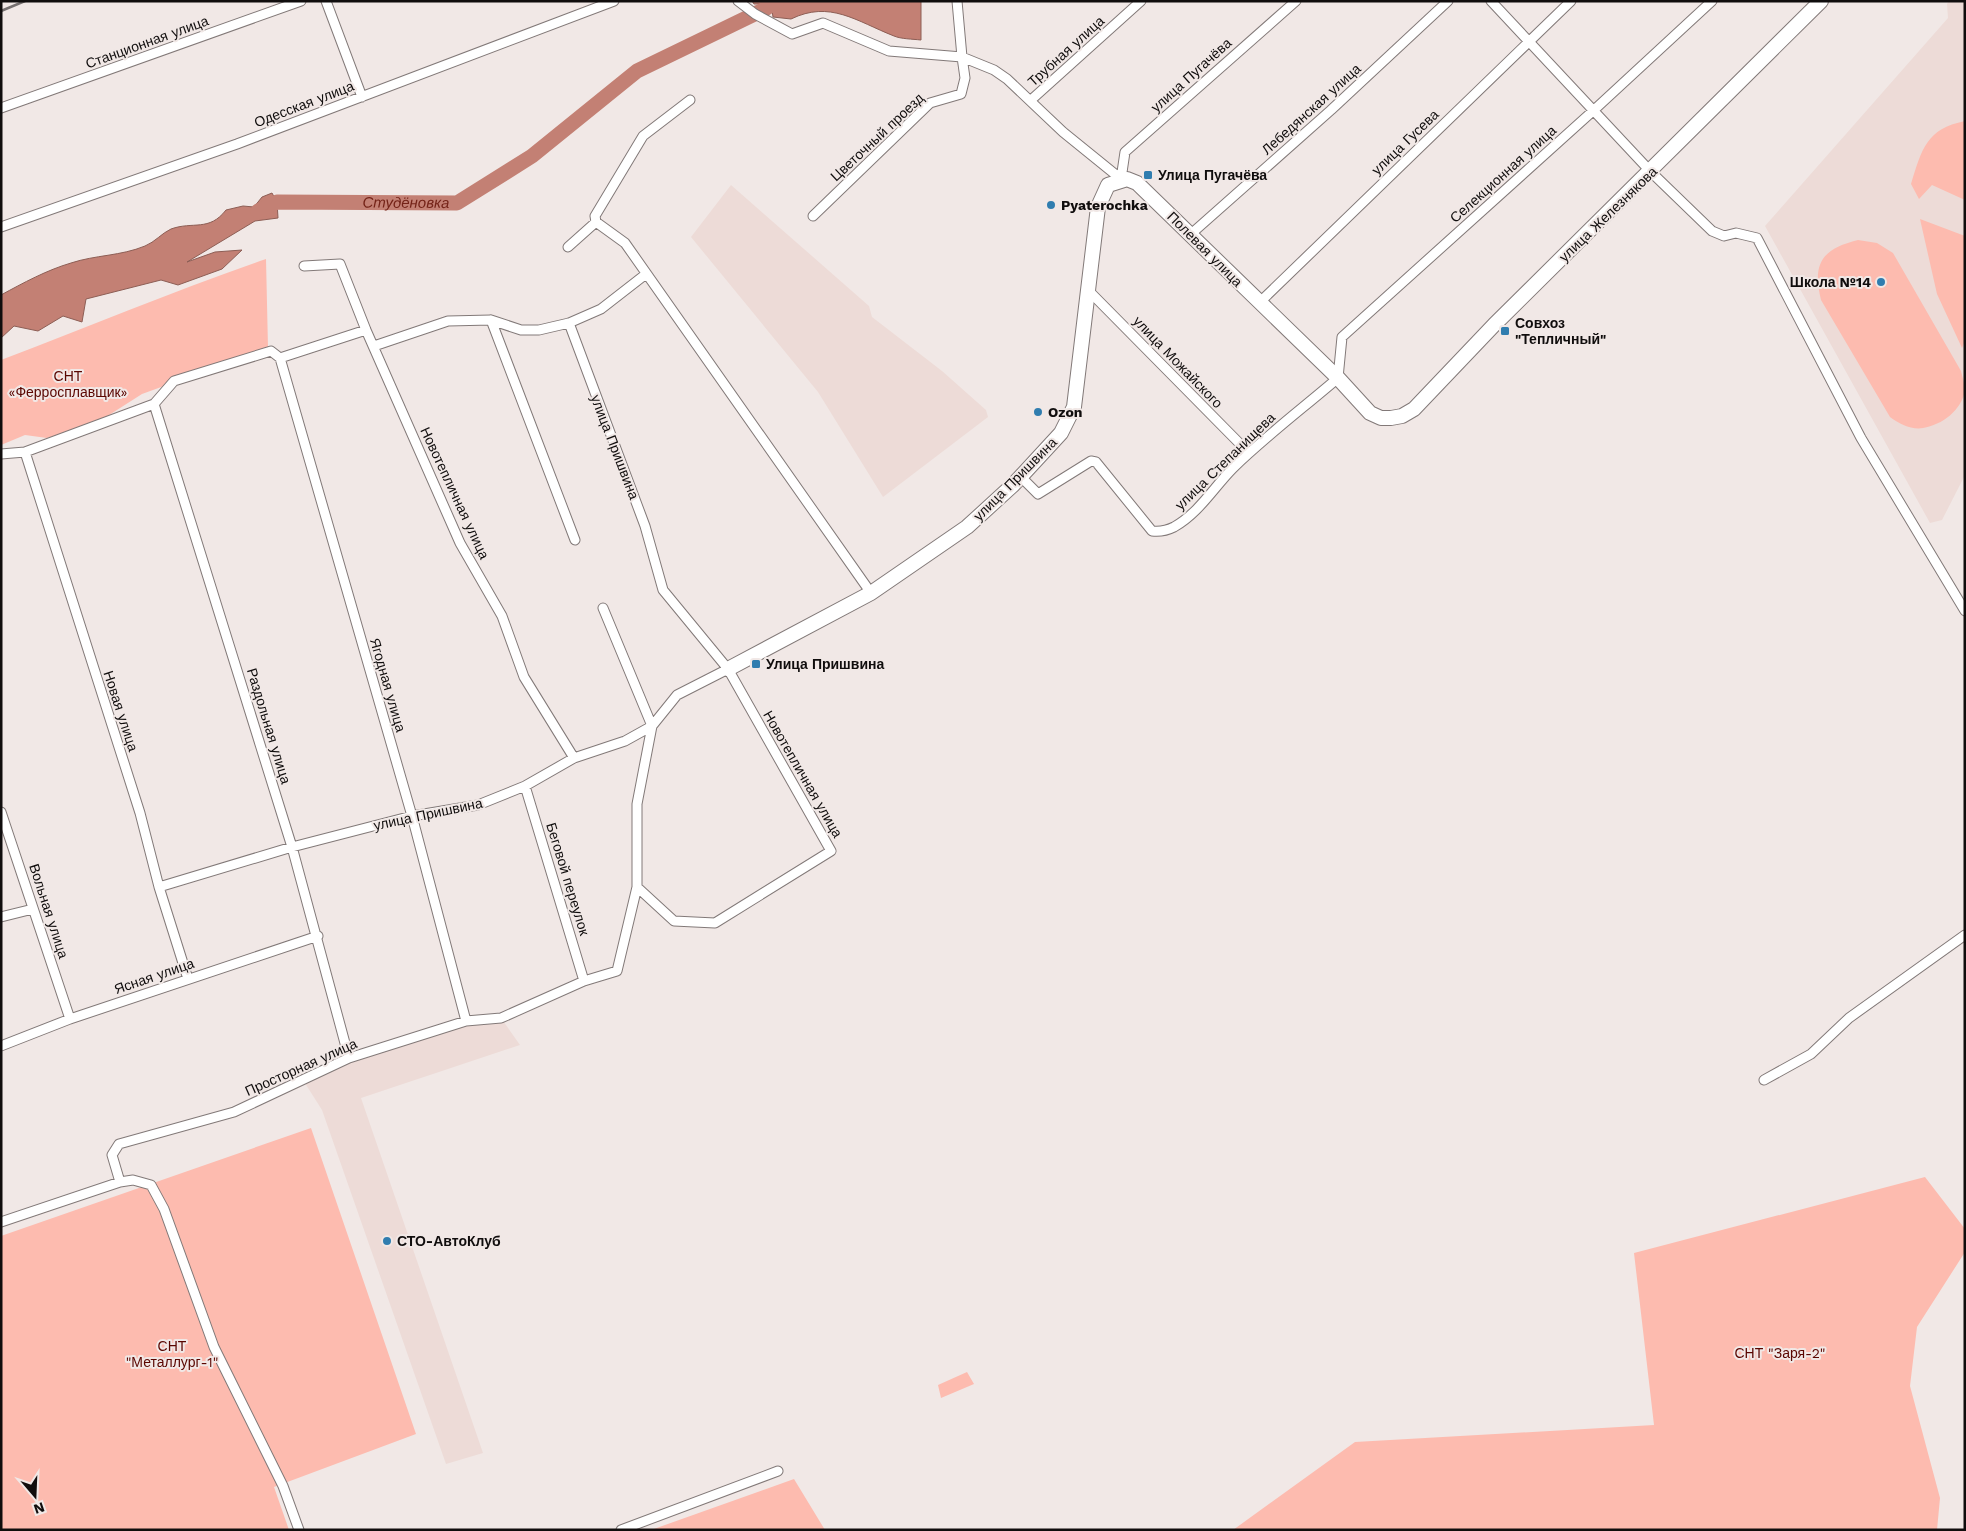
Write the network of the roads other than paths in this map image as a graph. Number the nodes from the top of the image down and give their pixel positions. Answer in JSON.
{"nodes":[{"id":1,"x":302,"y":1,"type":"edge"},
{"id":2,"x":326,"y":1,"type":"edge"},
{"id":3,"x":614,"y":1,"type":"edge"},
{"id":4,"x":738,"y":1,"type":"edge"},
{"id":5,"x":957,"y":1,"type":"edge"},
{"id":6,"x":1141,"y":1,"type":"edge"},
{"id":7,"x":1296,"y":1,"type":"edge"},
{"id":8,"x":1448,"y":1,"type":"edge"},
{"id":9,"x":1491,"y":1,"type":"edge"},
{"id":10,"x":1571,"y":1,"type":"edge"},
{"id":11,"x":1712,"y":1,"type":"edge"},
{"id":12,"x":1821,"y":1,"type":"edge"},
{"id":13,"x":1529,"y":41,"type":"junction"},
{"id":14,"x":962,"y":57,"type":"junction"},
{"id":15,"x":362,"y":97,"type":"junction"},
{"id":16,"x":690,"y":100,"type":"dead end"},
{"id":17,"x":1031,"y":100,"type":"junction"},
{"id":18,"x":1,"y":108,"type":"edge"},
{"id":19,"x":1594,"y":110,"type":"junction"},
{"id":20,"x":1651,"y":172,"type":"junction"},
{"id":21,"x":1121,"y":179,"type":"junction"},
{"id":22,"x":813,"y":216,"type":"dead end"},
{"id":23,"x":596,"y":222,"type":"junction"},
{"id":24,"x":1,"y":227,"type":"edge"},
{"id":25,"x":1191,"y":234,"type":"junction"},
{"id":26,"x":568,"y":247,"type":"dead end"},
{"id":27,"x":304,"y":266,"type":"dead end"},
{"id":28,"x":646,"y":274,"type":"junction"},
{"id":29,"x":1088,"y":290,"type":"junction"},
{"id":30,"x":1260,"y":303,"type":"junction"},
{"id":31,"x":491,"y":320,"type":"junction"},
{"id":32,"x":569,"y":324,"type":"junction"},
{"id":33,"x":366,"y":330,"type":"junction"},
{"id":34,"x":374,"y":346,"type":"junction"},
{"id":35,"x":280,"y":358,"type":"junction"},
{"id":36,"x":1338,"y":378,"type":"junction"},
{"id":37,"x":154,"y":404,"type":"junction"},
{"id":38,"x":1391,"y":418,"type":"joint"},
{"id":39,"x":25,"y":452,"type":"junction"},
{"id":40,"x":1249,"y":453,"type":"junction"},
{"id":41,"x":1,"y":454,"type":"edge"},
{"id":42,"x":1020,"y":477,"type":"junction"},
{"id":43,"x":575,"y":540,"type":"dead end"},
{"id":44,"x":871,"y":592,"type":"junction"},
{"id":45,"x":603,"y":608,"type":"dead end"},
{"id":46,"x":1965,"y":611,"type":"edge"},
{"id":47,"x":728,"y":669,"type":"junction"},
{"id":48,"x":652,"y":726,"type":"junction"},
{"id":49,"x":574,"y":758,"type":"junction"},
{"id":50,"x":525,"y":786,"type":"junction"},
{"id":51,"x":1,"y":812,"type":"edge"},
{"id":52,"x":412,"y":816,"type":"junction"},
{"id":53,"x":292,"y":847,"type":"junction"},
{"id":54,"x":159,"y":886,"type":"junction"},
{"id":55,"x":637,"y":887,"type":"junction"},
{"id":56,"x":33,"y":909,"type":"junction"},
{"id":57,"x":1,"y":917,"type":"edge"},
{"id":58,"x":1965,"y":935,"type":"edge"},
{"id":59,"x":318,"y":936,"type":"junction"},
{"id":60,"x":188,"y":979,"type":"junction"},
{"id":61,"x":584,"y":981,"type":"junction"},
{"id":62,"x":70,"y":1019,"type":"junction"},
{"id":63,"x":466,"y":1021,"type":"junction"},
{"id":64,"x":1,"y":1046,"type":"edge"},
{"id":65,"x":349,"y":1058,"type":"junction"},
{"id":66,"x":1764,"y":1080,"type":"dead end"},
{"id":67,"x":120,"y":1182,"type":"junction"},
{"id":68,"x":1,"y":1222,"type":"edge"},
{"id":69,"x":778,"y":1471,"type":"dead end"},
{"id":70,"x":299,"y":1530,"type":"edge"},
{"id":71,"x":620,"y":1530,"type":"edge"}],
"edges":[{"from":1,"to":18,"type":"street","name":"Станционная улица"},
{"from":2,"to":15,"type":"street"},
{"from":3,"to":15,"type":"street","name":"Одесская улица"},
{"from":4,"to":14,"type":"street","name":"Полевая улица"},
{"from":5,"to":14,"type":"street"},
{"from":6,"to":17,"type":"street","name":"Трубная улица"},
{"from":7,"to":21,"type":"street","name":"улица Пугачёва"},
{"from":8,"to":25,"type":"street","name":"Лебедянская улица"},
{"from":9,"to":13,"type":"street"},
{"from":10,"to":13,"type":"street","name":"улица Гусева"},
{"from":11,"to":19,"type":"street","name":"Селекционная улица"},
{"from":12,"to":20,"type":"street","name":"улица Железнякова"},
{"from":13,"to":19,"type":"street"},
{"from":13,"to":30,"type":"street","name":"улица Гусева"},
{"from":14,"to":17,"type":"street","name":"Полевая улица"},
{"from":14,"to":22,"type":"street","name":"Цветочный проезд"},
{"from":15,"to":24,"type":"street","name":"Одесская улица"},
{"from":16,"to":23,"type":"street"},
{"from":17,"to":21,"type":"street","name":"Полевая улица"},
{"from":19,"to":20,"type":"street"},
{"from":19,"to":36,"type":"street","name":"Селекционная улица"},
{"from":20,"to":38,"type":"street","name":"улица Железнякова"},
{"from":20,"to":46,"type":"street"},
{"from":21,"to":25,"type":"street","name":"Полевая улица"},
{"from":21,"to":29,"type":"street","name":"улица Пришвина"},
{"from":23,"to":26,"type":"street"},
{"from":23,"to":28,"type":"street"},
{"from":25,"to":30,"type":"street","name":"Полевая улица"},
{"from":27,"to":33,"type":"street","name":"Новотепличная улица"},
{"from":28,"to":32,"type":"street"},
{"from":28,"to":44,"type":"street"},
{"from":29,"to":40,"type":"street","name":"улица Можайского"},
{"from":29,"to":42,"type":"street","name":"улица Пришвина"},
{"from":30,"to":36,"type":"street","name":"Полевая улица"},
{"from":31,"to":32,"type":"street"},
{"from":31,"to":34,"type":"street"},
{"from":31,"to":43,"type":"street"},
{"from":32,"to":47,"type":"street","name":"улица Пришвина"},
{"from":33,"to":34,"type":"street","name":"Новотепличная улица"},
{"from":33,"to":35,"type":"street"},
{"from":34,"to":49,"type":"street","name":"Новотепличная улица"},
{"from":35,"to":37,"type":"street"},
{"from":35,"to":52,"type":"street","name":"Ягодная улица"},
{"from":36,"to":38,"type":"street","name":"Полевая улица"},
{"from":36,"to":40,"type":"street","name":"улица Степанищева"},
{"from":37,"to":39,"type":"street"},
{"from":37,"to":53,"type":"street","name":"Раздольная улица"},
{"from":39,"to":41,"type":"street"},
{"from":39,"to":54,"type":"street","name":"Новая улица"},
{"from":40,"to":42,"type":"street","name":"улица Степанищева"},
{"from":42,"to":44,"type":"street","name":"улица Пришвина"},
{"from":44,"to":47,"type":"street","name":"улица Пришвина"},
{"from":45,"to":48,"type":"street"},
{"from":47,"to":48,"type":"street","name":"улица Пришвина"},
{"from":47,"to":55,"type":"street","name":"Новотепличная улица"},
{"from":48,"to":49,"type":"street","name":"улица Пришвина"},
{"from":48,"to":55,"type":"street"},
{"from":49,"to":50,"type":"street","name":"улица Пришвина"},
{"from":50,"to":52,"type":"street","name":"улица Пришвина"},
{"from":50,"to":61,"type":"street","name":"Беговой переулок"},
{"from":51,"to":56,"type":"street","name":"Вольная улица"},
{"from":52,"to":53,"type":"street","name":"улица Пришвина"},
{"from":52,"to":63,"type":"street","name":"Ягодная улица"},
{"from":53,"to":54,"type":"street","name":"улица Пришвина"},
{"from":53,"to":59,"type":"street","name":"Раздольная улица"},
{"from":54,"to":60,"type":"street","name":"Новая улица"},
{"from":55,"to":61,"type":"street","name":"Просторная улица"},
{"from":56,"to":57,"type":"street"},
{"from":56,"to":62,"type":"street","name":"Вольная улица"},
{"from":58,"to":66,"type":"street"},
{"from":59,"to":60,"type":"street","name":"Ясная улица"},
{"from":59,"to":65,"type":"street","name":"Раздольная улица"},
{"from":60,"to":62,"type":"street","name":"Ясная улица"},
{"from":61,"to":63,"type":"street","name":"Просторная улица"},
{"from":62,"to":64,"type":"street","name":"Ясная улица"},
{"from":63,"to":65,"type":"street","name":"Просторная улица"},
{"from":65,"to":67,"type":"street","name":"Просторная улица"},
{"from":67,"to":68,"type":"street"},
{"from":67,"to":70,"type":"street"},
{"from":69,"to":71,"type":"street"}]}
